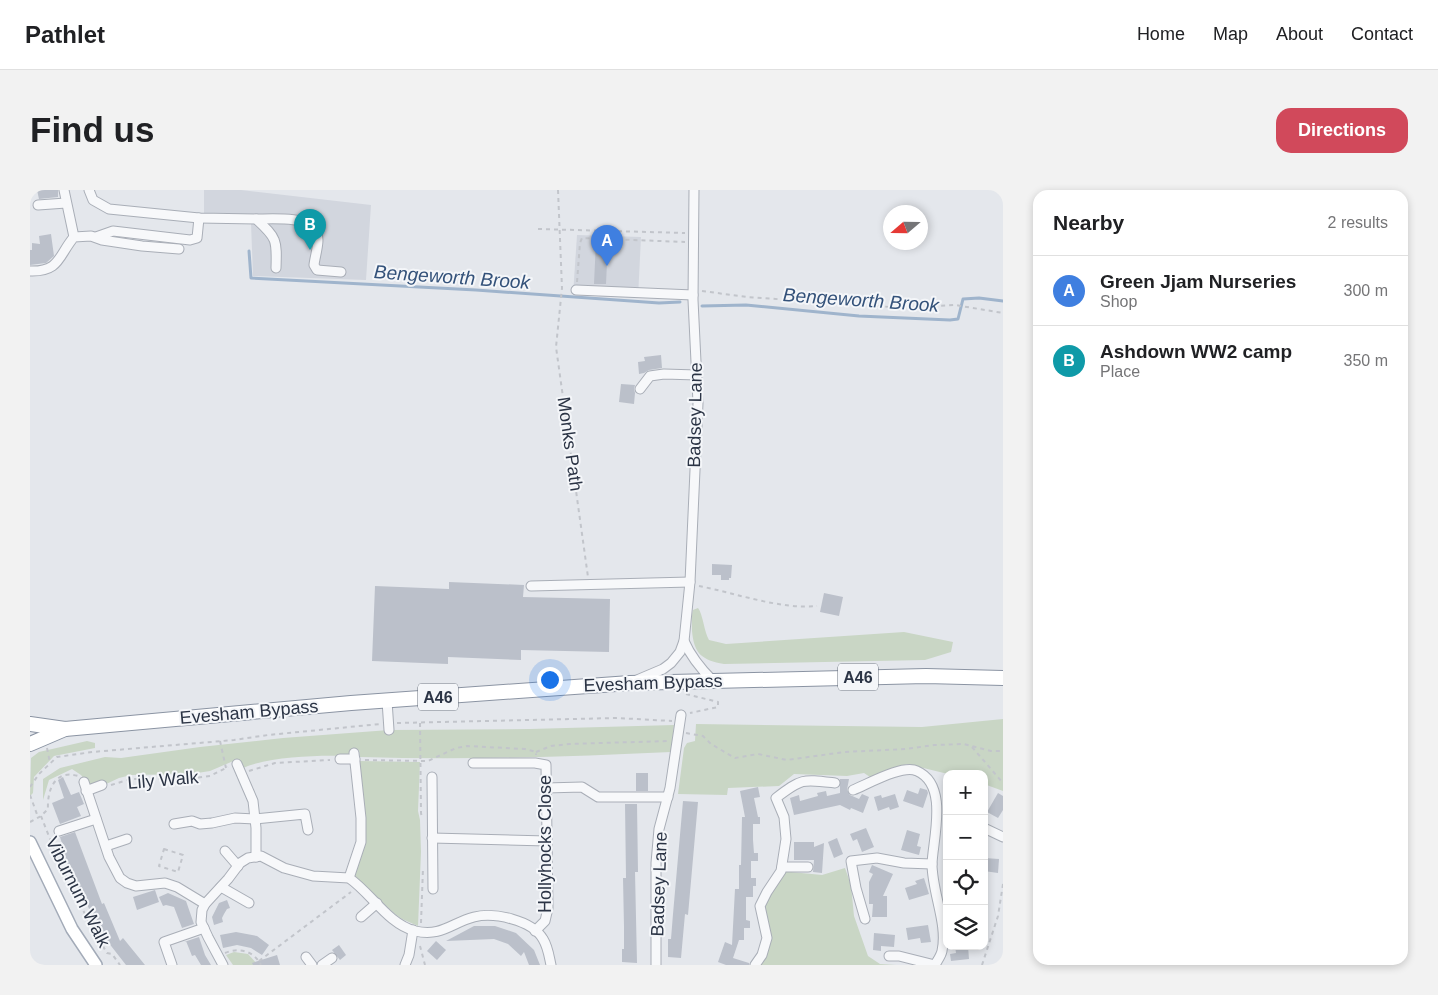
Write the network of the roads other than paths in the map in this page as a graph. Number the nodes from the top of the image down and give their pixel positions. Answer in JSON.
{"nodes":[{"id":1,"x":64,"y":190,"type":"edge"},
{"id":2,"x":89,"y":190,"type":"edge"},
{"id":3,"x":694,"y":190,"type":"edge"},
{"id":4,"x":66,"y":203,"type":"junction"},
{"id":5,"x":38,"y":206,"type":"dead end"},
{"id":6,"x":199,"y":218,"type":"junction"},
{"id":7,"x":256,"y":219,"type":"junction"},
{"id":8,"x":74,"y":237,"type":"junction"},
{"id":9,"x":96,"y":237,"type":"junction"},
{"id":10,"x":179,"y":249,"type":"dead end"},
{"id":11,"x":276,"y":268,"type":"dead end"},
{"id":12,"x":30,"y":270,"type":"edge"},
{"id":13,"x":341,"y":272,"type":"dead end"},
{"id":14,"x":576,"y":290,"type":"road end"},
{"id":15,"x":693,"y":295,"type":"junction"},
{"id":16,"x":697,"y":374,"type":"junction"},
{"id":17,"x":640,"y":389,"type":"dead end"},
{"id":18,"x":690,"y":583,"type":"junction"},
{"id":19,"x":531,"y":586,"type":"dead end"},
{"id":20,"x":684,"y":641,"type":"junction"},
{"id":21,"x":1003,"y":678,"type":"edge"},
{"id":22,"x":713,"y":681,"type":"junction"},
{"id":23,"x":630,"y":683,"type":"junction"},
{"id":24,"x":387,"y":701,"type":"junction"},
{"id":25,"x":680,"y":718,"type":"road end"},
{"id":26,"x":30,"y":724,"type":"edge"},
{"id":27,"x":389,"y":726,"type":"road end"},
{"id":28,"x":65,"y":729,"type":"junction"},
{"id":29,"x":30,"y":744,"type":"edge"},
{"id":30,"x":340,"y":759,"type":"road end"},
{"id":31,"x":473,"y":762,"type":"dead end"},
{"id":32,"x":238,"y":764,"type":"road end"},
{"id":33,"x":432,"y":778,"type":"dead end"},
{"id":34,"x":84,"y":782,"type":"road end"},
{"id":35,"x":835,"y":783,"type":"dead end"},
{"id":36,"x":106,"y":786,"type":"road end"},
{"id":37,"x":546,"y":788,"type":"junction"},
{"id":38,"x":853,"y":790,"type":"dead end"},
{"id":39,"x":86,"y":791,"type":"junction"},
{"id":40,"x":668,"y":797,"type":"junction"},
{"id":41,"x":96,"y":819,"type":"junction"},
{"id":42,"x":254,"y":819,"type":"junction"},
{"id":43,"x":942,"y":819,"type":"edge"},
{"id":44,"x":174,"y":824,"type":"dead end"},
{"id":45,"x":308,"y":830,"type":"dead end"},
{"id":46,"x":988,"y":830,"type":"edge"},
{"id":47,"x":59,"y":832,"type":"dead end"},
{"id":48,"x":1003,"y":837,"type":"edge"},
{"id":49,"x":432,"y":838,"type":"junction"},
{"id":50,"x":127,"y":839,"type":"dead end"},
{"id":51,"x":547,"y":841,"type":"junction"},
{"id":52,"x":30,"y":842,"type":"edge"},
{"id":53,"x":106,"y":846,"type":"junction"},
{"id":54,"x":225,"y":851,"type":"dead end"},
{"id":55,"x":256,"y":857,"type":"junction"},
{"id":56,"x":932,"y":864,"type":"junction"},
{"id":57,"x":238,"y":866,"type":"junction"},
{"id":58,"x":782,"y":867,"type":"junction"},
{"id":59,"x":808,"y":867,"type":"dead end"},
{"id":60,"x":350,"y":878,"type":"junction"},
{"id":61,"x":221,"y":886,"type":"junction"},
{"id":62,"x":433,"y":889,"type":"dead end"},
{"id":63,"x":249,"y":903,"type":"dead end"},
{"id":64,"x":377,"y":903,"type":"junction"},
{"id":65,"x":205,"y":904,"type":"junction"},
{"id":66,"x":361,"y":917,"type":"dead end"},
{"id":67,"x":865,"y":919,"type":"dead end"},
{"id":68,"x":943,"y":921,"type":"edge"},
{"id":69,"x":204,"y":928,"type":"junction"},
{"id":70,"x":417,"y":931,"type":"junction"},
{"id":71,"x":535,"y":931,"type":"junction"},
{"id":72,"x":943,"y":936,"type":"edge"},
{"id":73,"x":889,"y":956,"type":"dead end"},
{"id":74,"x":306,"y":957,"type":"dead end"},
{"id":75,"x":332,"y":958,"type":"dead end"},
{"id":76,"x":96,"y":965,"type":"edge"},
{"id":77,"x":172,"y":965,"type":"edge"},
{"id":78,"x":223,"y":965,"type":"edge"},
{"id":79,"x":312,"y":965,"type":"edge"},
{"id":80,"x":322,"y":965,"type":"edge"},
{"id":81,"x":405,"y":965,"type":"edge"},
{"id":82,"x":551,"y":965,"type":"edge"},
{"id":83,"x":656,"y":965,"type":"edge"},
{"id":84,"x":755,"y":965,"type":"edge"},
{"id":85,"x":935,"y":965,"type":"edge"}],
"edges":[{"from":1,"to":4,"type":"street"},
{"from":2,"to":6,"type":"street"},
{"from":3,"to":15,"type":"street","name":"Badsey Lane"},
{"from":4,"to":5,"type":"street"},
{"from":4,"to":8,"type":"street"},
{"from":6,"to":7,"type":"street"},
{"from":6,"to":9,"type":"street"},
{"from":7,"to":11,"type":"street"},
{"from":7,"to":13,"type":"street"},
{"from":8,"to":9,"type":"street"},
{"from":8,"to":12,"type":"street"},
{"from":9,"to":10,"type":"street"},
{"from":14,"to":15,"type":"street"},
{"from":15,"to":16,"type":"street","name":"Badsey Lane"},
{"from":16,"to":17,"type":"street"},
{"from":16,"to":18,"type":"street","name":"Badsey Lane"},
{"from":18,"to":19,"type":"street"},
{"from":18,"to":20,"type":"street","name":"Badsey Lane"},
{"from":20,"to":22,"type":"street"},
{"from":20,"to":23,"type":"street","name":"Badsey Lane"},
{"from":21,"to":22,"type":"highway","name":"Evesham Bypass","number":"A46"},
{"from":22,"to":23,"type":"highway","name":"Evesham Bypass","number":"A46"},
{"from":23,"to":24,"type":"highway","name":"Evesham Bypass","number":"A46"},
{"from":24,"to":27,"type":"street"},
{"from":24,"to":28,"type":"highway","name":"Evesham Bypass","number":"A46"},
{"from":25,"to":40,"type":"street","name":"Badsey Lane"},
{"from":26,"to":28,"type":"highway","name":"Evesham Bypass","number":"A46"},
{"from":28,"to":29,"type":"highway","name":"Evesham Bypass","number":"A46"},
{"from":30,"to":60,"type":"street"},
{"from":31,"to":37,"type":"street","name":"Hollyhocks Close"},
{"from":32,"to":42,"type":"street"},
{"from":33,"to":49,"type":"street"},
{"from":34,"to":39,"type":"street"},
{"from":35,"to":58,"type":"street"},
{"from":36,"to":39,"type":"street"},
{"from":37,"to":40,"type":"street"},
{"from":37,"to":51,"type":"street","name":"Hollyhocks Close"},
{"from":38,"to":43,"type":"street"},
{"from":39,"to":41,"type":"street"},
{"from":40,"to":83,"type":"street","name":"Badsey Lane"},
{"from":41,"to":47,"type":"street"},
{"from":41,"to":53,"type":"street"},
{"from":42,"to":44,"type":"street"},
{"from":42,"to":45,"type":"street"},
{"from":42,"to":55,"type":"street"},
{"from":43,"to":56,"type":"street"},
{"from":46,"to":48,"type":"street"},
{"from":49,"to":51,"type":"street"},
{"from":49,"to":62,"type":"street"},
{"from":50,"to":53,"type":"street"},
{"from":51,"to":71,"type":"street","name":"Hollyhocks Close"},
{"from":52,"to":76,"type":"main road"},
{"from":53,"to":65,"type":"street"},
{"from":54,"to":57,"type":"street"},
{"from":55,"to":57,"type":"street"},
{"from":55,"to":60,"type":"street"},
{"from":56,"to":67,"type":"street"},
{"from":56,"to":68,"type":"street"},
{"from":57,"to":61,"type":"street"},
{"from":58,"to":59,"type":"street"},
{"from":58,"to":84,"type":"street"},
{"from":60,"to":64,"type":"street"},
{"from":61,"to":63,"type":"street"},
{"from":61,"to":65,"type":"street"},
{"from":64,"to":66,"type":"street"},
{"from":64,"to":70,"type":"street"},
{"from":65,"to":69,"type":"street"},
{"from":69,"to":77,"type":"street"},
{"from":69,"to":78,"type":"street"},
{"from":70,"to":71,"type":"street"},
{"from":70,"to":81,"type":"street"},
{"from":71,"to":82,"type":"street"},
{"from":72,"to":85,"type":"street"},
{"from":73,"to":85,"type":"street"},
{"from":74,"to":79,"type":"street"},
{"from":75,"to":80,"type":"street"}]}
